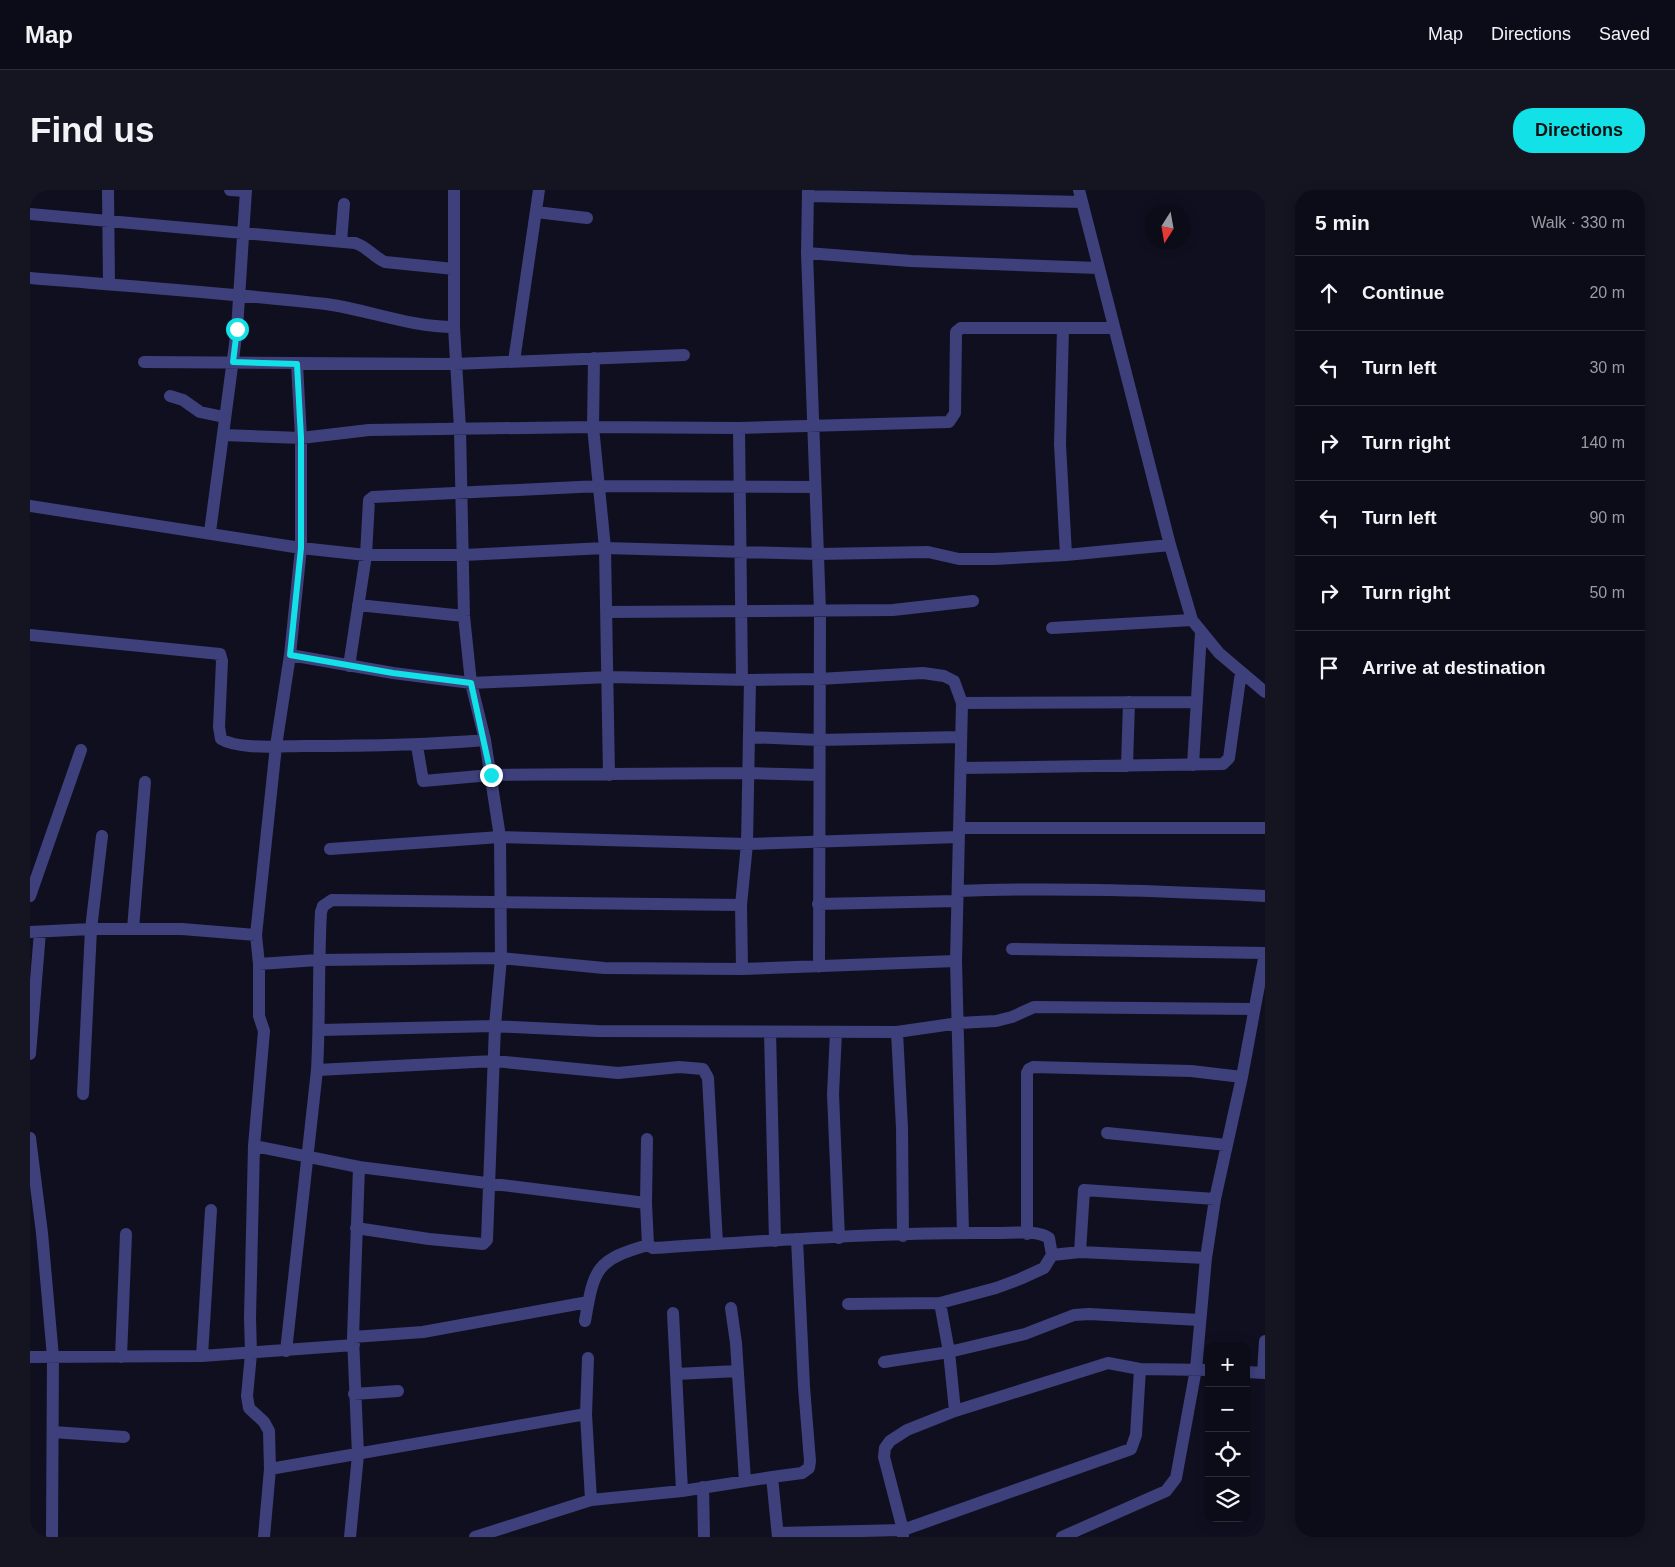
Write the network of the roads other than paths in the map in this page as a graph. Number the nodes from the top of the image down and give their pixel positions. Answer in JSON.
{"nodes":[{"id":1,"x":108,"y":190,"type":"edge"},
{"id":2,"x":230,"y":190,"type":"edge"},
{"id":3,"x":246,"y":190,"type":"edge"},
{"id":4,"x":454,"y":190,"type":"edge"},
{"id":5,"x":539,"y":190,"type":"edge"},
{"id":6,"x":808,"y":193,"type":"edge"},
{"id":7,"x":1080,"y":196,"type":"edge"},
{"id":8,"x":344,"y":204,"type":"dead end"},
{"id":9,"x":536,"y":212,"type":"junction"},
{"id":10,"x":30,"y":214,"type":"edge"},
{"id":11,"x":587,"y":218,"type":"dead end"},
{"id":12,"x":107,"y":222,"type":"junction"},
{"id":13,"x":244,"y":232,"type":"junction"},
{"id":14,"x":341,"y":242,"type":"junction"},
{"id":15,"x":807,"y":253,"type":"junction"},
{"id":16,"x":1098,"y":268,"type":"junction"},
{"id":17,"x":454,"y":269,"type":"junction"},
{"id":18,"x":30,"y":278,"type":"edge"},
{"id":19,"x":109,"y":284,"type":"junction"},
{"id":20,"x":240,"y":295,"type":"junction"},
{"id":21,"x":454,"y":327,"type":"junction"},
{"id":22,"x":1062,"y":328,"type":"junction"},
{"id":23,"x":1114,"y":328,"type":"junction"},
{"id":24,"x":684,"y":355,"type":"dead end"},
{"id":25,"x":594,"y":358,"type":"junction"},
{"id":26,"x":514,"y":361,"type":"junction"},
{"id":27,"x":144,"y":362,"type":"dead end"},
{"id":28,"x":233,"y":362,"type":"junction"},
{"id":29,"x":297,"y":364,"type":"junction"},
{"id":30,"x":454,"y":364,"type":"junction"},
{"id":31,"x":170,"y":396,"type":"dead end"},
{"id":32,"x":224,"y":417,"type":"junction"},
{"id":33,"x":593,"y":427,"type":"junction"},
{"id":34,"x":812,"y":427,"type":"junction"},
{"id":35,"x":739,"y":428,"type":"junction"},
{"id":36,"x":460,"y":429,"type":"junction"},
{"id":37,"x":223,"y":435,"type":"junction"},
{"id":38,"x":301,"y":438,"type":"junction"},
{"id":39,"x":599,"y":486,"type":"junction"},
{"id":40,"x":814,"y":487,"type":"junction"},
{"id":41,"x":740,"y":488,"type":"junction"},
{"id":42,"x":462,"y":493,"type":"junction"},
{"id":43,"x":30,"y":506,"type":"edge"},
{"id":44,"x":210,"y":532,"type":"junction"},
{"id":45,"x":1170,"y":545,"type":"junction"},
{"id":46,"x":301,"y":548,"type":"junction"},
{"id":47,"x":605,"y":548,"type":"junction"},
{"id":48,"x":742,"y":552,"type":"junction"},
{"id":49,"x":818,"y":554,"type":"junction"},
{"id":50,"x":366,"y":555,"type":"junction"},
{"id":51,"x":464,"y":555,"type":"junction"},
{"id":52,"x":1066,"y":555,"type":"junction"},
{"id":53,"x":973,"y":601,"type":"dead end"},
{"id":54,"x":358,"y":605,"type":"junction"},
{"id":55,"x":742,"y":611,"type":"junction"},
{"id":56,"x":820,"y":611,"type":"junction"},
{"id":57,"x":607,"y":612,"type":"junction"},
{"id":58,"x":464,"y":616,"type":"junction"},
{"id":59,"x":1192,"y":620,"type":"junction"},
{"id":60,"x":1052,"y":628,"type":"dead end"},
{"id":61,"x":1201,"y":633,"type":"junction"},
{"id":62,"x":30,"y":635,"type":"edge"},
{"id":63,"x":290,"y":655,"type":"junction"},
{"id":64,"x":348,"y":666,"type":"junction"},
{"id":65,"x":1242,"y":672,"type":"junction"},
{"id":66,"x":609,"y":677,"type":"junction"},
{"id":67,"x":819,"y":678,"type":"junction"},
{"id":68,"x":746,"y":680,"type":"junction"},
{"id":69,"x":471,"y":683,"type":"junction"},
{"id":70,"x":1265,"y":692,"type":"edge"},
{"id":71,"x":1130,"y":702,"type":"junction"},
{"id":72,"x":1197,"y":702,"type":"junction"},
{"id":73,"x":962,"y":703,"type":"junction"},
{"id":74,"x":749,"y":736,"type":"junction"},
{"id":75,"x":961,"y":737,"type":"junction"},
{"id":76,"x":485,"y":740,"type":"junction"},
{"id":77,"x":818,"y":740,"type":"junction"},
{"id":78,"x":276,"y":746,"type":"junction"},
{"id":79,"x":417,"y":746,"type":"junction"},
{"id":80,"x":80,"y":750,"type":"dead end"},
{"id":81,"x":1193,"y":765,"type":"junction"},
{"id":82,"x":1127,"y":766,"type":"junction"},
{"id":83,"x":961,"y":768,"type":"junction"},
{"id":84,"x":748,"y":773,"type":"junction"},
{"id":85,"x":491,"y":775,"type":"junction"},
{"id":86,"x":609,"y":775,"type":"junction"},
{"id":87,"x":819,"y":775,"type":"junction"},
{"id":88,"x":145,"y":782,"type":"dead end"},
{"id":89,"x":1265,"y":828,"type":"edge"},
{"id":90,"x":959,"y":833,"type":"junction"},
{"id":91,"x":102,"y":836,"type":"dead end"},
{"id":92,"x":500,"y":837,"type":"junction"},
{"id":93,"x":819,"y":841,"type":"junction"},
{"id":94,"x":747,"y":844,"type":"junction"},
{"id":95,"x":330,"y":849,"type":"dead end"},
{"id":96,"x":30,"y":896,"type":"edge"},
{"id":97,"x":958,"y":896,"type":"junction"},
{"id":98,"x":1265,"y":896,"type":"edge"},
{"id":99,"x":501,"y":902,"type":"junction"},
{"id":100,"x":818,"y":904,"type":"junction"},
{"id":101,"x":741,"y":905,"type":"junction"},
{"id":102,"x":92,"y":929,"type":"junction"},
{"id":103,"x":133,"y":929,"type":"junction"},
{"id":104,"x":35,"y":932,"type":"edge"},
{"id":105,"x":256,"y":934,"type":"junction"},
{"id":106,"x":1012,"y":949,"type":"dead end"},
{"id":107,"x":1265,"y":953,"type":"edge"},
{"id":108,"x":501,"y":958,"type":"junction"},
{"id":109,"x":318,"y":960,"type":"junction"},
{"id":110,"x":956,"y":961,"type":"junction"},
{"id":111,"x":259,"y":964,"type":"junction"},
{"id":112,"x":819,"y":967,"type":"junction"},
{"id":113,"x":742,"y":969,"type":"junction"},
{"id":114,"x":1253,"y":1009,"type":"junction"},
{"id":115,"x":959,"y":1023,"type":"junction"},
{"id":116,"x":495,"y":1026,"type":"junction"},
{"id":117,"x":320,"y":1030,"type":"junction"},
{"id":118,"x":770,"y":1032,"type":"junction"},
{"id":119,"x":836,"y":1032,"type":"junction"},
{"id":120,"x":897,"y":1032,"type":"junction"},
{"id":121,"x":30,"y":1054,"type":"edge"},
{"id":122,"x":494,"y":1061,"type":"junction"},
{"id":123,"x":317,"y":1070,"type":"junction"},
{"id":124,"x":1242,"y":1077,"type":"junction"},
{"id":125,"x":83,"y":1094,"type":"dead end"},
{"id":126,"x":1107,"y":1133,"type":"dead end"},
{"id":127,"x":30,"y":1138,"type":"edge"},
{"id":128,"x":647,"y":1140,"type":"dead end"},
{"id":129,"x":1226,"y":1145,"type":"junction"},
{"id":130,"x":254,"y":1146,"type":"junction"},
{"id":131,"x":306,"y":1156,"type":"junction"},
{"id":132,"x":359,"y":1167,"type":"junction"},
{"id":133,"x":489,"y":1184,"type":"junction"},
{"id":134,"x":1215,"y":1199,"type":"junction"},
{"id":135,"x":646,"y":1203,"type":"junction"},
{"id":136,"x":211,"y":1210,"type":"dead end"},
{"id":137,"x":356,"y":1228,"type":"junction"},
{"id":138,"x":963,"y":1233,"type":"junction"},
{"id":139,"x":126,"y":1234,"type":"dead end"},
{"id":140,"x":1027,"y":1234,"type":"junction"},
{"id":141,"x":903,"y":1236,"type":"junction"},
{"id":142,"x":839,"y":1238,"type":"junction"},
{"id":143,"x":798,"y":1239,"type":"junction"},
{"id":144,"x":775,"y":1240,"type":"junction"},
{"id":145,"x":716,"y":1244,"type":"junction"},
{"id":146,"x":648,"y":1245,"type":"junction"},
{"id":147,"x":1080,"y":1252,"type":"junction"},
{"id":148,"x":1052,"y":1255,"type":"junction"},
{"id":149,"x":1206,"y":1258,"type":"junction"},
{"id":150,"x":588,"y":1302,"type":"junction"},
{"id":151,"x":940,"y":1303,"type":"junction"},
{"id":152,"x":848,"y":1304,"type":"dead end"},
{"id":153,"x":731,"y":1308,"type":"dead end"},
{"id":154,"x":673,"y":1313,"type":"dead end"},
{"id":155,"x":1200,"y":1320,"type":"junction"},
{"id":156,"x":585,"y":1321,"type":"dead end"},
{"id":157,"x":353,"y":1341,"type":"junction"},
{"id":158,"x":1265,"y":1341,"type":"edge"},
{"id":159,"x":286,"y":1351,"type":"junction"},
{"id":160,"x":949,"y":1352,"type":"junction"},
{"id":161,"x":251,"y":1354,"type":"junction"},
{"id":162,"x":121,"y":1356,"type":"junction"},
{"id":163,"x":202,"y":1356,"type":"junction"},
{"id":164,"x":30,"y":1357,"type":"edge"},
{"id":165,"x":53,"y":1357,"type":"junction"},
{"id":166,"x":588,"y":1358,"type":"dead end"},
{"id":167,"x":884,"y":1362,"type":"dead end"},
{"id":168,"x":1140,"y":1369,"type":"junction"},
{"id":169,"x":1196,"y":1369,"type":"junction"},
{"id":170,"x":1205,"y":1370,"type":"edge"},
{"id":171,"x":738,"y":1371,"type":"junction"},
{"id":172,"x":1250,"y":1372,"type":"edge"},
{"id":173,"x":1264,"y":1373,"type":"edge"},
{"id":174,"x":676,"y":1374,"type":"junction"},
{"id":175,"x":398,"y":1391,"type":"dead end"},
{"id":176,"x":354,"y":1394,"type":"junction"},
{"id":177,"x":955,"y":1411,"type":"junction"},
{"id":178,"x":586,"y":1414,"type":"junction"},
{"id":179,"x":53,"y":1432,"type":"junction"},
{"id":180,"x":124,"y":1436,"type":"dead end"},
{"id":181,"x":358,"y":1454,"type":"junction"},
{"id":182,"x":270,"y":1469,"type":"junction"},
{"id":183,"x":772,"y":1476,"type":"junction"},
{"id":184,"x":745,"y":1480,"type":"junction"},
{"id":185,"x":703,"y":1487,"type":"junction"},
{"id":186,"x":682,"y":1491,"type":"junction"},
{"id":187,"x":591,"y":1500,"type":"junction"},
{"id":188,"x":1089,"y":1532,"type":"edge"},
{"id":189,"x":903,"y":1533,"type":"edge"},
{"id":190,"x":778,"y":1535,"type":"edge"},
{"id":191,"x":52,"y":1537,"type":"edge"},
{"id":192,"x":264,"y":1537,"type":"edge"},
{"id":193,"x":350,"y":1537,"type":"edge"},
{"id":194,"x":474,"y":1537,"type":"edge"},
{"id":195,"x":704,"y":1537,"type":"edge"},
{"id":196,"x":1062,"y":1537,"type":"edge"}],
"edges":[{"from":1,"to":12,"type":"street"},
{"from":2,"to":3,"type":"street"},
{"from":3,"to":13,"type":"street"},
{"from":4,"to":17,"type":"street"},
{"from":5,"to":9,"type":"street"},
{"from":6,"to":7,"type":"street"},
{"from":6,"to":15,"type":"street"},
{"from":7,"to":16,"type":"street"},
{"from":8,"to":14,"type":"street"},
{"from":9,"to":11,"type":"street"},
{"from":9,"to":26,"type":"street"},
{"from":10,"to":12,"type":"street"},
{"from":12,"to":13,"type":"street"},
{"from":12,"to":19,"type":"street"},
{"from":13,"to":14,"type":"street"},
{"from":13,"to":20,"type":"street"},
{"from":14,"to":17,"type":"street"},
{"from":15,"to":16,"type":"street"},
{"from":15,"to":34,"type":"street"},
{"from":16,"to":23,"type":"street"},
{"from":17,"to":21,"type":"street"},
{"from":18,"to":19,"type":"street"},
{"from":19,"to":20,"type":"street"},
{"from":20,"to":21,"type":"street"},
{"from":20,"to":28,"type":"street"},
{"from":21,"to":30,"type":"street"},
{"from":22,"to":23,"type":"street"},
{"from":22,"to":34,"type":"street"},
{"from":22,"to":52,"type":"street"},
{"from":23,"to":45,"type":"street"},
{"from":24,"to":25,"type":"street"},
{"from":25,"to":26,"type":"street"},
{"from":25,"to":33,"type":"street"},
{"from":26,"to":30,"type":"street"},
{"from":27,"to":28,"type":"street"},
{"from":28,"to":29,"type":"street"},
{"from":28,"to":32,"type":"street"},
{"from":29,"to":30,"type":"street"},
{"from":29,"to":38,"type":"street"},
{"from":30,"to":36,"type":"street"},
{"from":31,"to":32,"type":"street"},
{"from":32,"to":37,"type":"street"},
{"from":33,"to":35,"type":"street"},
{"from":33,"to":36,"type":"street"},
{"from":33,"to":39,"type":"street"},
{"from":34,"to":35,"type":"street"},
{"from":34,"to":40,"type":"street"},
{"from":35,"to":41,"type":"street"},
{"from":36,"to":38,"type":"street"},
{"from":36,"to":42,"type":"street"},
{"from":37,"to":38,"type":"street"},
{"from":37,"to":44,"type":"street"},
{"from":38,"to":46,"type":"street"},
{"from":39,"to":41,"type":"street"},
{"from":39,"to":42,"type":"street"},
{"from":39,"to":47,"type":"street"},
{"from":40,"to":41,"type":"street"},
{"from":40,"to":49,"type":"street"},
{"from":41,"to":48,"type":"street"},
{"from":42,"to":50,"type":"street"},
{"from":42,"to":51,"type":"street"},
{"from":43,"to":44,"type":"street"},
{"from":44,"to":46,"type":"street"},
{"from":45,"to":52,"type":"street"},
{"from":45,"to":59,"type":"street"},
{"from":46,"to":50,"type":"street"},
{"from":46,"to":63,"type":"street"},
{"from":47,"to":48,"type":"street"},
{"from":47,"to":51,"type":"street"},
{"from":47,"to":57,"type":"street"},
{"from":48,"to":49,"type":"street"},
{"from":48,"to":55,"type":"street"},
{"from":49,"to":52,"type":"street"},
{"from":49,"to":56,"type":"street"},
{"from":50,"to":51,"type":"street"},
{"from":50,"to":54,"type":"street"},
{"from":51,"to":58,"type":"street"},
{"from":53,"to":56,"type":"street"},
{"from":54,"to":58,"type":"street"},
{"from":54,"to":64,"type":"street"},
{"from":55,"to":56,"type":"street"},
{"from":55,"to":57,"type":"street"},
{"from":55,"to":68,"type":"street"},
{"from":56,"to":67,"type":"street"},
{"from":57,"to":66,"type":"street"},
{"from":58,"to":69,"type":"street"},
{"from":59,"to":60,"type":"street"},
{"from":59,"to":61,"type":"street"},
{"from":61,"to":65,"type":"street"},
{"from":61,"to":72,"type":"street"},
{"from":62,"to":78,"type":"street"},
{"from":63,"to":64,"type":"street"},
{"from":63,"to":78,"type":"street"},
{"from":64,"to":69,"type":"street"},
{"from":65,"to":70,"type":"street"},
{"from":65,"to":81,"type":"street"},
{"from":66,"to":68,"type":"street"},
{"from":66,"to":69,"type":"street"},
{"from":66,"to":86,"type":"street"},
{"from":67,"to":68,"type":"street"},
{"from":67,"to":73,"type":"street"},
{"from":67,"to":77,"type":"street"},
{"from":68,"to":74,"type":"street"},
{"from":69,"to":76,"type":"street"},
{"from":71,"to":72,"type":"street"},
{"from":71,"to":73,"type":"street"},
{"from":71,"to":82,"type":"street"},
{"from":72,"to":81,"type":"street"},
{"from":73,"to":75,"type":"street"},
{"from":74,"to":77,"type":"street"},
{"from":74,"to":84,"type":"street"},
{"from":75,"to":77,"type":"street"},
{"from":75,"to":83,"type":"street"},
{"from":76,"to":79,"type":"street"},
{"from":76,"to":85,"type":"street"},
{"from":77,"to":87,"type":"street"},
{"from":78,"to":79,"type":"street"},
{"from":78,"to":105,"type":"street"},
{"from":79,"to":85,"type":"street"},
{"from":80,"to":96,"type":"street"},
{"from":81,"to":82,"type":"street"},
{"from":82,"to":83,"type":"street"},
{"from":83,"to":90,"type":"street"},
{"from":84,"to":86,"type":"street"},
{"from":84,"to":87,"type":"street"},
{"from":84,"to":94,"type":"street"},
{"from":85,"to":86,"type":"street"},
{"from":85,"to":92,"type":"street"},
{"from":87,"to":93,"type":"street"},
{"from":88,"to":103,"type":"street"},
{"from":89,"to":90,"type":"street"},
{"from":90,"to":93,"type":"street"},
{"from":90,"to":97,"type":"street"},
{"from":91,"to":102,"type":"street"},
{"from":92,"to":94,"type":"street"},
{"from":92,"to":95,"type":"street"},
{"from":92,"to":99,"type":"street"},
{"from":93,"to":94,"type":"street"},
{"from":93,"to":100,"type":"street"},
{"from":94,"to":101,"type":"street"},
{"from":97,"to":98,"type":"street"},
{"from":97,"to":100,"type":"street"},
{"from":97,"to":110,"type":"street"},
{"from":99,"to":101,"type":"street"},
{"from":99,"to":108,"type":"street"},
{"from":99,"to":109,"type":"street"},
{"from":100,"to":112,"type":"street"},
{"from":101,"to":113,"type":"street"},
{"from":102,"to":103,"type":"street"},
{"from":102,"to":104,"type":"street"},
{"from":102,"to":125,"type":"street"},
{"from":103,"to":105,"type":"street"},
{"from":104,"to":121,"type":"street"},
{"from":105,"to":111,"type":"street"},
{"from":106,"to":107,"type":"street"},
{"from":107,"to":114,"type":"street"},
{"from":108,"to":109,"type":"street"},
{"from":108,"to":113,"type":"street"},
{"from":108,"to":116,"type":"street"},
{"from":109,"to":111,"type":"street"},
{"from":109,"to":117,"type":"street"},
{"from":110,"to":112,"type":"street"},
{"from":110,"to":115,"type":"street"},
{"from":111,"to":130,"type":"street"},
{"from":112,"to":113,"type":"street"},
{"from":114,"to":115,"type":"street"},
{"from":114,"to":124,"type":"street"},
{"from":115,"to":120,"type":"street"},
{"from":115,"to":138,"type":"street"},
{"from":116,"to":117,"type":"street"},
{"from":116,"to":118,"type":"street"},
{"from":116,"to":122,"type":"street"},
{"from":117,"to":123,"type":"street"},
{"from":118,"to":119,"type":"street"},
{"from":118,"to":144,"type":"street"},
{"from":119,"to":120,"type":"street"},
{"from":119,"to":142,"type":"street"},
{"from":120,"to":141,"type":"street"},
{"from":122,"to":123,"type":"street"},
{"from":122,"to":133,"type":"street"},
{"from":122,"to":145,"type":"street"},
{"from":123,"to":131,"type":"street"},
{"from":124,"to":129,"type":"street"},
{"from":124,"to":140,"type":"street"},
{"from":126,"to":129,"type":"street"},
{"from":127,"to":165,"type":"street"},
{"from":128,"to":135,"type":"street"},
{"from":129,"to":134,"type":"street"},
{"from":130,"to":131,"type":"street"},
{"from":130,"to":161,"type":"street"},
{"from":131,"to":132,"type":"street"},
{"from":131,"to":159,"type":"street"},
{"from":132,"to":133,"type":"street"},
{"from":132,"to":137,"type":"street"},
{"from":133,"to":135,"type":"street"},
{"from":133,"to":137,"type":"street"},
{"from":134,"to":147,"type":"street"},
{"from":134,"to":149,"type":"street"},
{"from":135,"to":146,"type":"street"},
{"from":136,"to":163,"type":"street"},
{"from":137,"to":157,"type":"street"},
{"from":138,"to":140,"type":"street"},
{"from":138,"to":141,"type":"street"},
{"from":139,"to":162,"type":"street"},
{"from":140,"to":148,"type":"street"},
{"from":141,"to":142,"type":"street"},
{"from":142,"to":143,"type":"street"},
{"from":143,"to":144,"type":"street"},
{"from":143,"to":183,"type":"street"},
{"from":144,"to":145,"type":"street"},
{"from":145,"to":146,"type":"street"},
{"from":146,"to":150,"type":"street"},
{"from":147,"to":148,"type":"street"},
{"from":147,"to":149,"type":"street"},
{"from":148,"to":151,"type":"street"},
{"from":149,"to":155,"type":"street"},
{"from":150,"to":156,"type":"street"},
{"from":150,"to":157,"type":"street"},
{"from":151,"to":152,"type":"street"},
{"from":151,"to":160,"type":"street"},
{"from":153,"to":171,"type":"street"},
{"from":154,"to":174,"type":"street"},
{"from":155,"to":160,"type":"street"},
{"from":155,"to":169,"type":"street"},
{"from":157,"to":159,"type":"street"},
{"from":157,"to":176,"type":"street"},
{"from":158,"to":173,"type":"street"},
{"from":159,"to":161,"type":"street"},
{"from":160,"to":167,"type":"street"},
{"from":160,"to":177,"type":"street"},
{"from":161,"to":163,"type":"street"},
{"from":161,"to":182,"type":"street"},
{"from":162,"to":163,"type":"street"},
{"from":162,"to":165,"type":"street"},
{"from":164,"to":165,"type":"street"},
{"from":165,"to":179,"type":"street"},
{"from":166,"to":178,"type":"street"},
{"from":168,"to":169,"type":"street"},
{"from":168,"to":177,"type":"street"},
{"from":168,"to":189,"type":"street"},
{"from":169,"to":170,"type":"street"},
{"from":169,"to":188,"type":"street"},
{"from":171,"to":174,"type":"street"},
{"from":171,"to":184,"type":"street"},
{"from":172,"to":173,"type":"street"},
{"from":174,"to":186,"type":"street"},
{"from":175,"to":176,"type":"street"},
{"from":176,"to":181,"type":"street"},
{"from":177,"to":189,"type":"street"},
{"from":178,"to":181,"type":"street"},
{"from":178,"to":187,"type":"street"},
{"from":179,"to":180,"type":"street"},
{"from":179,"to":191,"type":"street"},
{"from":181,"to":182,"type":"street"},
{"from":181,"to":193,"type":"street"},
{"from":182,"to":192,"type":"street"},
{"from":183,"to":184,"type":"street"},
{"from":183,"to":190,"type":"street"},
{"from":184,"to":185,"type":"street"},
{"from":185,"to":186,"type":"street"},
{"from":185,"to":195,"type":"street"},
{"from":186,"to":187,"type":"street"},
{"from":187,"to":194,"type":"street"},
{"from":188,"to":196,"type":"street"},
{"from":189,"to":190,"type":"street"}]}
